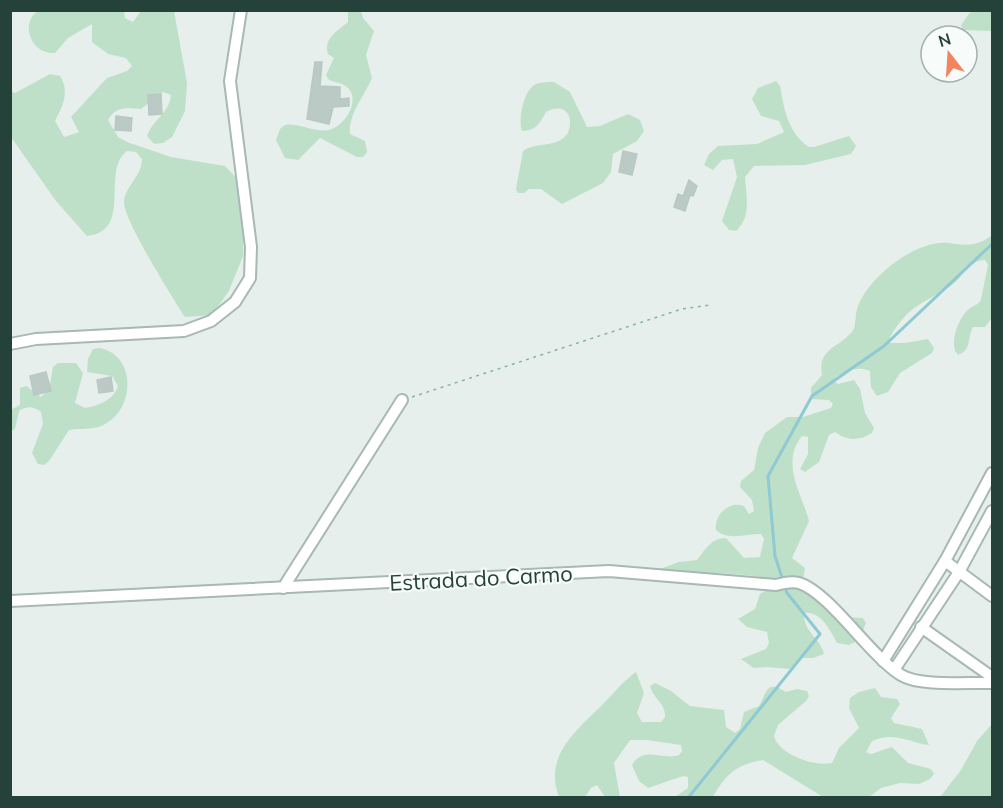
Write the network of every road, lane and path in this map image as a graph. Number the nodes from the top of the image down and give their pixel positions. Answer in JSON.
{"nodes":[{"id":1,"x":241,"y":10,"type":"edge"},
{"id":2,"x":710,"y":305,"type":"dead end"},
{"id":3,"x":10,"y":345,"type":"edge"},
{"id":4,"x":402,"y":400,"type":"joint"},
{"id":5,"x":993,"y":473,"type":"edge"},
{"id":6,"x":974,"y":507,"type":"junction"},
{"id":7,"x":991,"y":516,"type":"edge"},
{"id":8,"x":945,"y":561,"type":"junction"},
{"id":9,"x":959,"y":572,"type":"junction"},
{"id":10,"x":283,"y":588,"type":"junction"},
{"id":11,"x":993,"y":596,"type":"edge"},
{"id":12,"x":10,"y":601,"type":"edge"},
{"id":13,"x":921,"y":627,"type":"junction"},
{"id":14,"x":883,"y":661,"type":"junction"},
{"id":15,"x":894,"y":670,"type":"junction"},
{"id":16,"x":993,"y":677,"type":"edge"},
{"id":17,"x":993,"y":683,"type":"edge"}],
"edges":[{"from":1,"to":3,"type":"street"},
{"from":2,"to":4,"type":"path"},
{"from":4,"to":10,"type":"street"},
{"from":5,"to":6,"type":"street"},
{"from":6,"to":7,"type":"street"},
{"from":6,"to":8,"type":"street"},
{"from":7,"to":9,"type":"street"},
{"from":8,"to":9,"type":"street"},
{"from":8,"to":14,"type":"street"},
{"from":9,"to":11,"type":"street"},
{"from":9,"to":13,"type":"street"},
{"from":10,"to":12,"type":"street","name":"Estrada do Carmo"},
{"from":10,"to":14,"type":"street","name":"Estrada do Carmo"},
{"from":13,"to":15,"type":"street"},
{"from":13,"to":16,"type":"street"},
{"from":14,"to":15,"type":"street","name":"Estrada do Carmo"},
{"from":15,"to":17,"type":"street","name":"Estrada do Carmo"}]}
